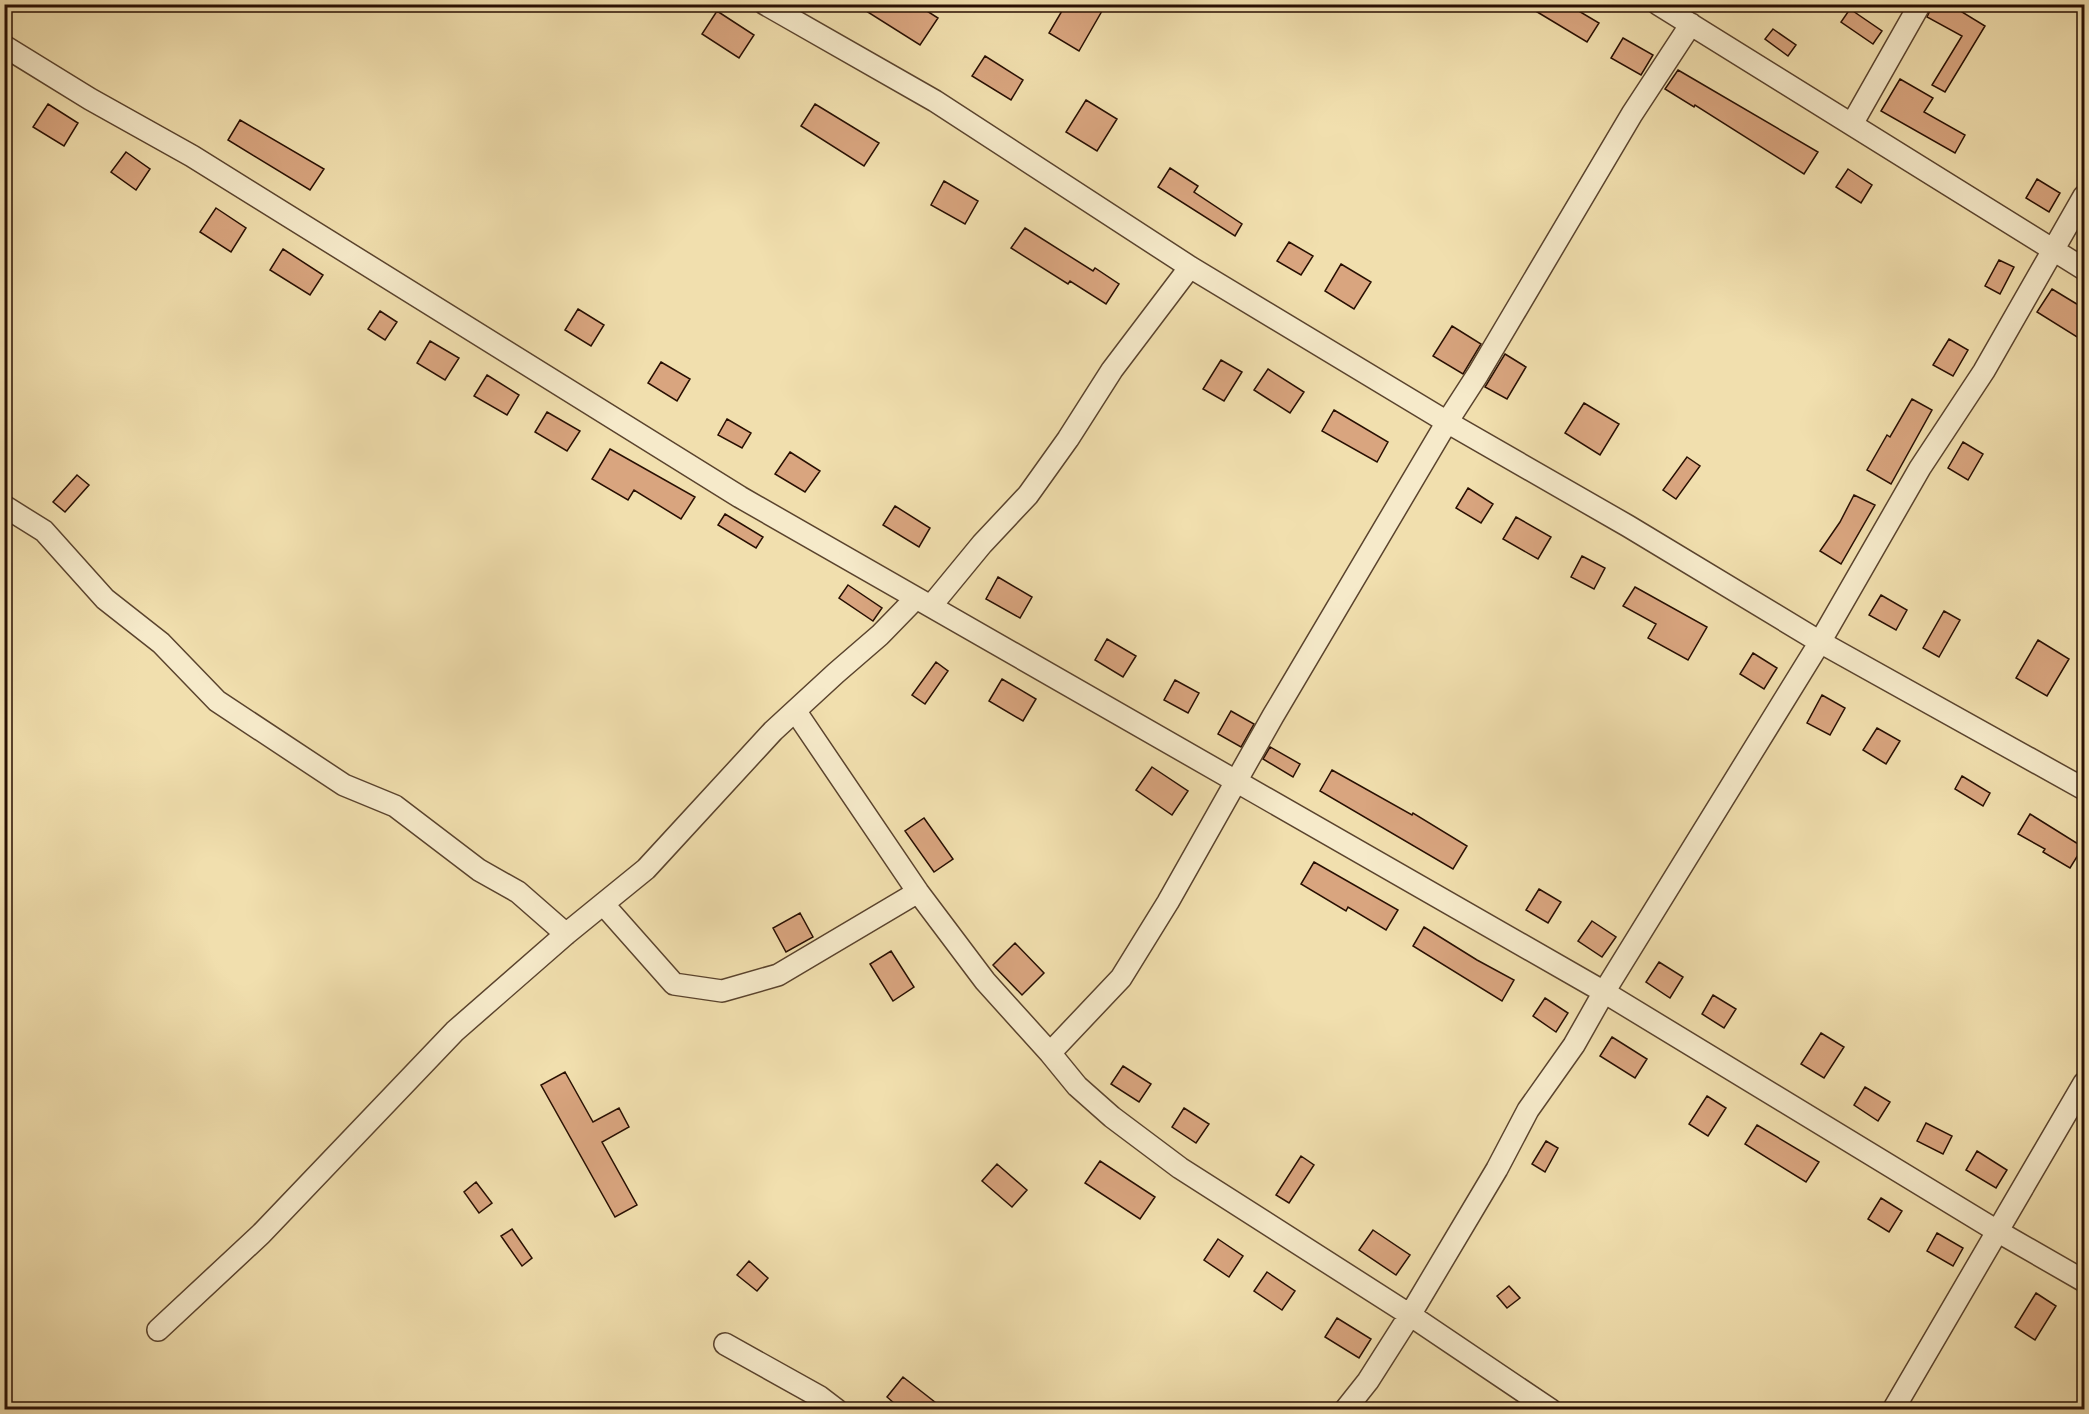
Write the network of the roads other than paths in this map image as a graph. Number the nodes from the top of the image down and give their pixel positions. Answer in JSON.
{"nodes":[{"id":1,"x":765,"y":4,"type":"edge"},
{"id":2,"x":1658,"y":4,"type":"edge"},
{"id":3,"x":1920,"y":4,"type":"edge"},
{"id":4,"x":1691,"y":24,"type":"junction"},
{"id":5,"x":4,"y":45,"type":"edge"},
{"id":6,"x":1852,"y":124,"type":"junction"},
{"id":7,"x":2085,"y":196,"type":"edge"},
{"id":8,"x":2054,"y":250,"type":"junction"},
{"id":9,"x":1190,"y":267,"type":"junction"},
{"id":10,"x":2085,"y":268,"type":"edge"},
{"id":11,"x":1447,"y":422,"type":"junction"},
{"id":12,"x":4,"y":506,"type":"edge"},
{"id":13,"x":924,"y":602,"type":"junction"},
{"id":14,"x":1820,"y":642,"type":"junction"},
{"id":15,"x":796,"y":712,"type":"junction"},
{"id":16,"x":1237,"y":780,"type":"junction"},
{"id":17,"x":2085,"y":789,"type":"edge"},
{"id":18,"x":918,"y":892,"type":"junction"},
{"id":19,"x":604,"y":905,"type":"junction"},
{"id":20,"x":566,"y":934,"type":"junction"},
{"id":21,"x":1604,"y":992,"type":"junction"},
{"id":22,"x":1050,"y":1053,"type":"junction"},
{"id":23,"x":2085,"y":1083,"type":"edge"},
{"id":24,"x":1997,"y":1232,"type":"junction"},
{"id":25,"x":2085,"y":1281,"type":"edge"},
{"id":26,"x":1410,"y":1315,"type":"junction"},
{"id":27,"x":158,"y":1330,"type":"dead end"},
{"id":28,"x":725,"y":1344,"type":"dead end"},
{"id":29,"x":837,"y":1410,"type":"edge"},
{"id":30,"x":1345,"y":1410,"type":"edge"},
{"id":31,"x":1551,"y":1410,"type":"edge"},
{"id":32,"x":1893,"y":1410,"type":"edge"}],
"edges":[{"from":1,"to":9,"type":"street"},
{"from":2,"to":4,"type":"street"},
{"from":3,"to":6,"type":"street"},
{"from":4,"to":6,"type":"street"},
{"from":4,"to":11,"type":"street"},
{"from":5,"to":13,"type":"street"},
{"from":6,"to":8,"type":"street"},
{"from":7,"to":8,"type":"street"},
{"from":8,"to":10,"type":"street"},
{"from":8,"to":14,"type":"street"},
{"from":9,"to":11,"type":"street"},
{"from":9,"to":13,"type":"street"},
{"from":11,"to":14,"type":"street"},
{"from":11,"to":16,"type":"street"},
{"from":12,"to":20,"type":"street"},
{"from":13,"to":15,"type":"street"},
{"from":13,"to":16,"type":"street"},
{"from":14,"to":17,"type":"street"},
{"from":14,"to":21,"type":"street"},
{"from":15,"to":18,"type":"street"},
{"from":15,"to":19,"type":"street"},
{"from":16,"to":21,"type":"street"},
{"from":16,"to":22,"type":"street"},
{"from":18,"to":19,"type":"street"},
{"from":18,"to":22,"type":"street"},
{"from":19,"to":20,"type":"street"},
{"from":20,"to":27,"type":"street"},
{"from":21,"to":24,"type":"street"},
{"from":21,"to":26,"type":"street"},
{"from":22,"to":26,"type":"street"},
{"from":23,"to":24,"type":"street"},
{"from":24,"to":25,"type":"street"},
{"from":24,"to":32,"type":"street"},
{"from":26,"to":30,"type":"street"},
{"from":26,"to":31,"type":"street"},
{"from":28,"to":29,"type":"street"}]}
